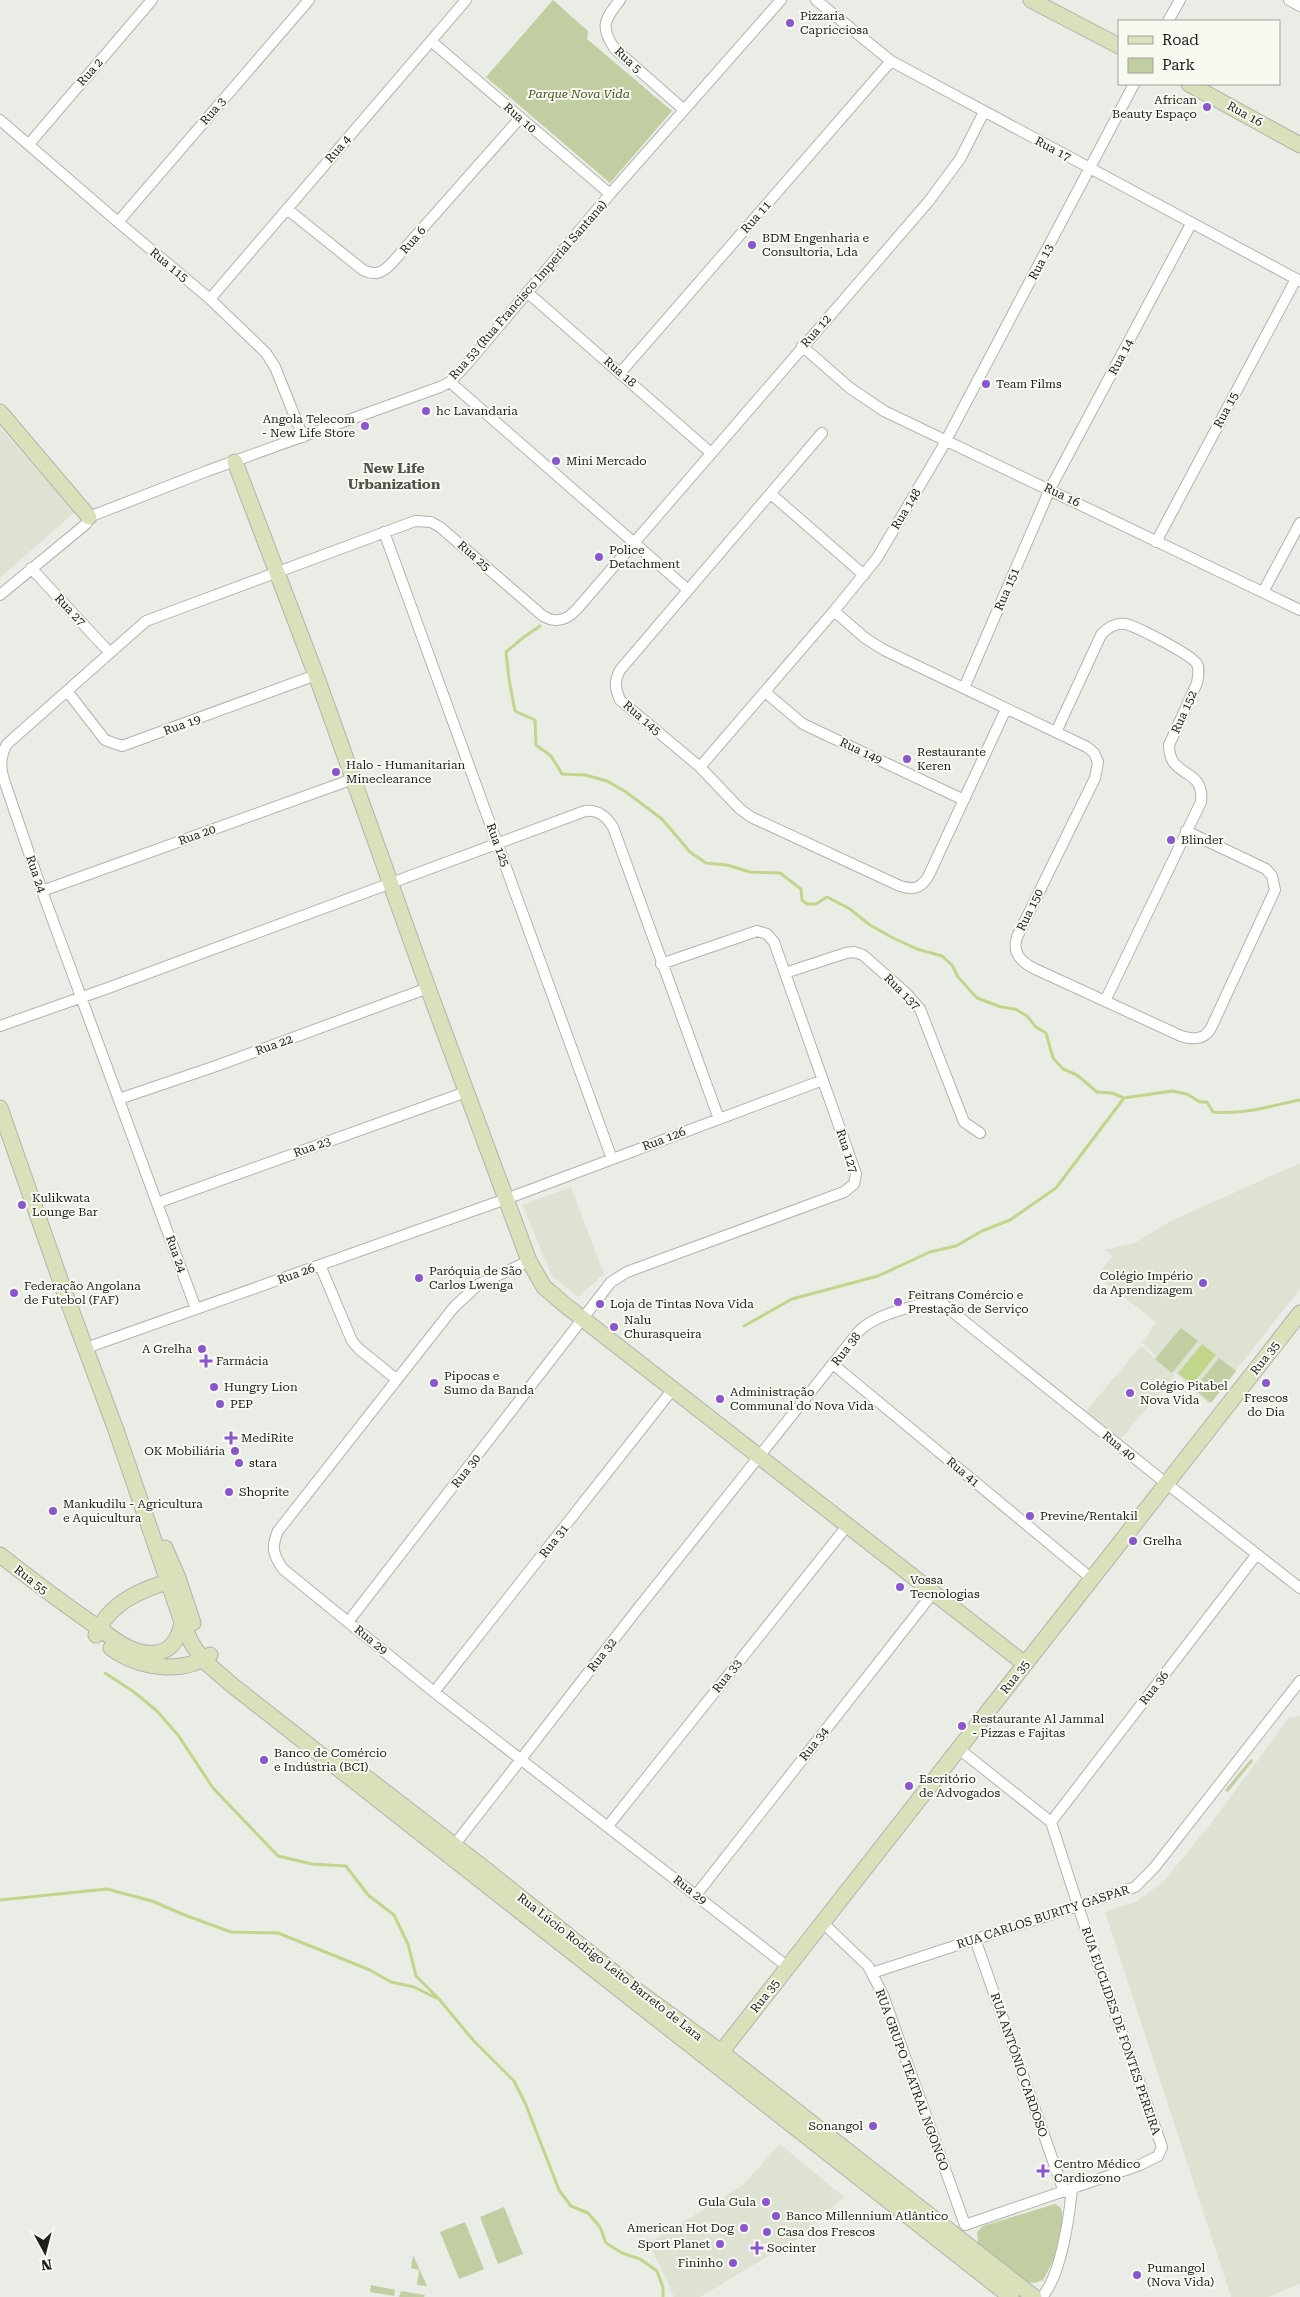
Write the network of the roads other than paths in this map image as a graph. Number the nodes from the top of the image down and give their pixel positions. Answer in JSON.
{"nodes":[{"id":1,"x":152,"y":0,"type":"edge"},
{"id":2,"x":309,"y":0,"type":"edge"},
{"id":3,"x":466,"y":0,"type":"edge"},
{"id":4,"x":620,"y":0,"type":"edge"},
{"id":5,"x":781,"y":0,"type":"edge"},
{"id":6,"x":816,"y":0,"type":"edge"},
{"id":7,"x":1031,"y":0,"type":"edge"},
{"id":8,"x":1180,"y":0,"type":"edge"},
{"id":9,"x":1289,"y":0,"type":"edge"},
{"id":10,"x":1300,"y":6,"type":"edge"},
{"id":11,"x":1169,"y":20,"type":"edge"},
{"id":12,"x":431,"y":41,"type":"junction"},
{"id":13,"x":1118,"y":45,"type":"edge"},
{"id":14,"x":891,"y":61,"type":"junction"},
{"id":15,"x":1133,"y":85,"type":"edge"},
{"id":16,"x":1191,"y":85,"type":"edge"},
{"id":17,"x":683,"y":110,"type":"junction"},
{"id":18,"x":984,"y":112,"type":"junction"},
{"id":19,"x":520,"y":118,"type":"junction"},
{"id":20,"x":0,"y":120,"type":"edge"},
{"id":21,"x":29,"y":144,"type":"junction"},
{"id":22,"x":1300,"y":145,"type":"edge"},
{"id":23,"x":1090,"y":168,"type":"junction"},
{"id":24,"x":610,"y":194,"type":"junction"},
{"id":25,"x":288,"y":209,"type":"junction"},
{"id":26,"x":118,"y":222,"type":"junction"},
{"id":27,"x":1191,"y":224,"type":"junction"},
{"id":28,"x":1298,"y":280,"type":"edge"},
{"id":29,"x":527,"y":292,"type":"junction"},
{"id":30,"x":210,"y":299,"type":"junction"},
{"id":31,"x":802,"y":346,"type":"junction"},
{"id":32,"x":621,"y":372,"type":"junction"},
{"id":33,"x":450,"y":382,"type":"junction"},
{"id":34,"x":0,"y":412,"type":"edge"},
{"id":35,"x":822,"y":433,"type":"dead end"},
{"id":36,"x":303,"y":437,"type":"junction"},
{"id":37,"x":946,"y":440,"type":"junction"},
{"id":38,"x":711,"y":453,"type":"junction"},
{"id":39,"x":234,"y":462,"type":"junction"},
{"id":40,"x":1050,"y":489,"type":"junction"},
{"id":41,"x":771,"y":494,"type":"junction"},
{"id":42,"x":89,"y":517,"type":"junction"},
{"id":43,"x":1300,"y":523,"type":"edge"},
{"id":44,"x":384,"y":532,"type":"junction"},
{"id":45,"x":635,"y":542,"type":"junction"},
{"id":46,"x":1156,"y":542,"type":"junction"},
{"id":47,"x":31,"y":568,"type":"junction"},
{"id":48,"x":277,"y":571,"type":"junction"},
{"id":49,"x":864,"y":575,"type":"junction"},
{"id":50,"x":687,"y":589,"type":"junction"},
{"id":51,"x":1263,"y":592,"type":"junction"},
{"id":52,"x":0,"y":595,"type":"edge"},
{"id":53,"x":1300,"y":610,"type":"edge"},
{"id":54,"x":834,"y":611,"type":"junction"},
{"id":55,"x":109,"y":652,"type":"junction"},
{"id":56,"x":316,"y":675,"type":"junction"},
{"id":57,"x":964,"y":688,"type":"junction"},
{"id":58,"x":67,"y":691,"type":"junction"},
{"id":59,"x":765,"y":692,"type":"junction"},
{"id":60,"x":1006,"y":709,"type":"junction"},
{"id":61,"x":1056,"y":732,"type":"junction"},
{"id":62,"x":700,"y":768,"type":"junction"},
{"id":63,"x":353,"y":779,"type":"junction"},
{"id":64,"x":964,"y":800,"type":"junction"},
{"id":65,"x":1186,"y":832,"type":"junction"},
{"id":66,"x":497,"y":843,"type":"junction"},
{"id":67,"x":390,"y":883,"type":"junction"},
{"id":68,"x":42,"y":891,"type":"junction"},
{"id":69,"x":661,"y":964,"type":"junction"},
{"id":70,"x":785,"y":973,"type":"junction"},
{"id":71,"x":428,"y":988,"type":"junction"},
{"id":72,"x":81,"y":997,"type":"junction"},
{"id":73,"x":1105,"y":1001,"type":"junction"},
{"id":74,"x":0,"y":1026,"type":"edge"},
{"id":75,"x":822,"y":1080,"type":"junction"},
{"id":76,"x":466,"y":1092,"type":"junction"},
{"id":77,"x":119,"y":1099,"type":"junction"},
{"id":78,"x":0,"y":1108,"type":"edge"},
{"id":79,"x":719,"y":1119,"type":"junction"},
{"id":80,"x":980,"y":1133,"type":"dead end"},
{"id":81,"x":612,"y":1159,"type":"junction"},
{"id":82,"x":506,"y":1199,"type":"junction"},
{"id":83,"x":157,"y":1202,"type":"junction"},
{"id":84,"x":528,"y":1261,"type":"junction"},
{"id":85,"x":320,"y":1265,"type":"junction"},
{"id":86,"x":939,"y":1301,"type":"joint"},
{"id":87,"x":196,"y":1309,"type":"junction"},
{"id":88,"x":1300,"y":1313,"type":"edge"},
{"id":89,"x":584,"y":1320,"type":"junction"},
{"id":90,"x":86,"y":1348,"type":"junction"},
{"id":91,"x":834,"y":1365,"type":"junction"},
{"id":92,"x":396,"y":1379,"type":"junction"},
{"id":93,"x":673,"y":1389,"type":"junction"},
{"id":94,"x":760,"y":1457,"type":"junction"},
{"id":95,"x":1166,"y":1484,"type":"junction"},
{"id":96,"x":847,"y":1526,"type":"junction"},
{"id":97,"x":1257,"y":1554,"type":"junction"},
{"id":98,"x":0,"y":1555,"type":"edge"},
{"id":99,"x":1092,"y":1579,"type":"junction"},
{"id":100,"x":173,"y":1580,"type":"junction"},
{"id":101,"x":1300,"y":1588,"type":"edge"},
{"id":102,"x":933,"y":1594,"type":"junction"},
{"id":103,"x":182,"y":1622,"type":"junction"},
{"id":104,"x":348,"y":1622,"type":"junction"},
{"id":105,"x":97,"y":1631,"type":"junction"},
{"id":106,"x":207,"y":1657,"type":"junction"},
{"id":107,"x":1025,"y":1664,"type":"junction"},
{"id":108,"x":1300,"y":1681,"type":"edge"},
{"id":109,"x":434,"y":1692,"type":"junction"},
{"id":110,"x":1296,"y":1694,"type":"edge"},
{"id":111,"x":959,"y":1749,"type":"junction"},
{"id":112,"x":521,"y":1758,"type":"junction"},
{"id":113,"x":1051,"y":1822,"type":"junction"},
{"id":114,"x":608,"y":1826,"type":"junction"},
{"id":115,"x":450,"y":1850,"type":"junction"},
{"id":116,"x":696,"y":1895,"type":"junction"},
{"id":117,"x":1078,"y":1906,"type":"junction"},
{"id":118,"x":823,"y":1923,"type":"junction"},
{"id":119,"x":975,"y":1939,"type":"junction"},
{"id":120,"x":788,"y":1967,"type":"junction"},
{"id":121,"x":872,"y":1973,"type":"junction"},
{"id":122,"x":716,"y":2058,"type":"junction"},
{"id":123,"x":1068,"y":2190,"type":"junction"},
{"id":124,"x":956,"y":2236,"type":"junction"},
{"id":125,"x":1011,"y":2297,"type":"edge"},
{"id":126,"x":1034,"y":2297,"type":"edge"},
{"id":127,"x":1042,"y":2297,"type":"edge"}],
"edges":[{"from":1,"to":21,"type":"street","name":"Rua 2"},
{"from":2,"to":26,"type":"street","name":"Rua 3"},
{"from":3,"to":12,"type":"street","name":"Rua 4"},
{"from":4,"to":17,"type":"street","name":"Rua 5"},
{"from":5,"to":17,"type":"street","name":"Rua 53 (Rua Francisco Imperial Santana)"},
{"from":6,"to":14,"type":"street","name":"Rua 17"},
{"from":7,"to":13,"type":"street"},
{"from":8,"to":11,"type":"street"},
{"from":9,"to":10,"type":"street"},
{"from":12,"to":19,"type":"street","name":"Rua 10"},
{"from":12,"to":25,"type":"street","name":"Rua 4"},
{"from":14,"to":18,"type":"street","name":"Rua 17"},
{"from":14,"to":32,"type":"street","name":"Rua 11"},
{"from":15,"to":23,"type":"street","name":"Rua 13"},
{"from":16,"to":22,"type":"street","name":"Rua 16"},
{"from":17,"to":24,"type":"street","name":"Rua 53 (Rua Francisco Imperial Santana)"},
{"from":18,"to":23,"type":"street","name":"Rua 17"},
{"from":18,"to":31,"type":"street","name":"Rua 12"},
{"from":19,"to":24,"type":"street","name":"Rua 10"},
{"from":19,"to":25,"type":"street","name":"Rua 6"},
{"from":20,"to":21,"type":"street","name":"Rua 115"},
{"from":21,"to":26,"type":"street","name":"Rua 115"},
{"from":23,"to":27,"type":"street","name":"Rua 17"},
{"from":23,"to":37,"type":"street","name":"Rua 13"},
{"from":24,"to":29,"type":"street","name":"Rua 53 (Rua Francisco Imperial Santana)"},
{"from":25,"to":30,"type":"street","name":"Rua 4"},
{"from":26,"to":30,"type":"street","name":"Rua 115"},
{"from":27,"to":28,"type":"street","name":"Rua 17"},
{"from":27,"to":40,"type":"street","name":"Rua 14"},
{"from":28,"to":46,"type":"street","name":"Rua 15"},
{"from":29,"to":32,"type":"street","name":"Rua 18"},
{"from":29,"to":33,"type":"street","name":"Rua 53 (Rua Francisco Imperial Santana)"},
{"from":30,"to":36,"type":"street","name":"Rua 115"},
{"from":31,"to":37,"type":"street","name":"Rua 16"},
{"from":31,"to":38,"type":"street","name":"Rua 12"},
{"from":32,"to":38,"type":"street","name":"Rua 18"},
{"from":33,"to":36,"type":"street","name":"Rua 53 (Rua Francisco Imperial Santana)"},
{"from":33,"to":45,"type":"street"},
{"from":34,"to":42,"type":"street"},
{"from":35,"to":41,"type":"street","name":"Rua 145"},
{"from":36,"to":39,"type":"street","name":"Rua 53 (Rua Francisco Imperial Santana)"},
{"from":37,"to":40,"type":"street","name":"Rua 16"},
{"from":37,"to":49,"type":"street","name":"Rua 148"},
{"from":38,"to":45,"type":"street","name":"Rua 12"},
{"from":39,"to":42,"type":"street","name":"Rua 53 (Rua Francisco Imperial Santana)"},
{"from":39,"to":48,"type":"street"},
{"from":40,"to":46,"type":"street","name":"Rua 16"},
{"from":40,"to":57,"type":"street","name":"Rua 151"},
{"from":41,"to":49,"type":"street"},
{"from":41,"to":50,"type":"street","name":"Rua 145"},
{"from":42,"to":47,"type":"street","name":"Rua 53 (Rua Francisco Imperial Santana)"},
{"from":43,"to":51,"type":"street"},
{"from":44,"to":45,"type":"street","name":"Rua 25"},
{"from":44,"to":48,"type":"street","name":"Rua 25"},
{"from":44,"to":66,"type":"street","name":"Rua 125"},
{"from":45,"to":50,"type":"street"},
{"from":46,"to":51,"type":"street","name":"Rua 16"},
{"from":47,"to":52,"type":"street","name":"Rua 53 (Rua Francisco Imperial Santana)"},
{"from":47,"to":55,"type":"street","name":"Rua 27"},
{"from":48,"to":55,"type":"street","name":"Rua 24"},
{"from":48,"to":56,"type":"street"},
{"from":49,"to":54,"type":"street","name":"Rua 148"},
{"from":50,"to":62,"type":"street","name":"Rua 145"},
{"from":51,"to":53,"type":"street","name":"Rua 16"},
{"from":54,"to":57,"type":"street","name":"Rua 150"},
{"from":54,"to":59,"type":"street","name":"Rua 148"},
{"from":55,"to":58,"type":"street","name":"Rua 24"},
{"from":56,"to":58,"type":"street","name":"Rua 19"},
{"from":56,"to":63,"type":"street"},
{"from":57,"to":60,"type":"street","name":"Rua 150"},
{"from":58,"to":68,"type":"street","name":"Rua 24"},
{"from":59,"to":62,"type":"street","name":"Rua 148"},
{"from":59,"to":64,"type":"street","name":"Rua 149"},
{"from":60,"to":61,"type":"street","name":"Rua 150"},
{"from":60,"to":64,"type":"street"},
{"from":61,"to":65,"type":"street","name":"Rua 152"},
{"from":61,"to":73,"type":"street","name":"Rua 150"},
{"from":62,"to":64,"type":"street"},
{"from":63,"to":67,"type":"street"},
{"from":63,"to":68,"type":"street","name":"Rua 20"},
{"from":65,"to":73,"type":"street","name":"Rua 152"},
{"from":65,"to":73,"type":"street","name":"Rua 150"},
{"from":66,"to":67,"type":"street"},
{"from":66,"to":69,"type":"street"},
{"from":66,"to":81,"type":"street","name":"Rua 125"},
{"from":67,"to":71,"type":"street"},
{"from":67,"to":72,"type":"street"},
{"from":68,"to":72,"type":"street","name":"Rua 24"},
{"from":69,"to":70,"type":"street","name":"Rua 127"},
{"from":69,"to":79,"type":"street"},
{"from":70,"to":75,"type":"street","name":"Rua 127"},
{"from":70,"to":80,"type":"street","name":"Rua 137"},
{"from":71,"to":76,"type":"street"},
{"from":71,"to":77,"type":"street","name":"Rua 22"},
{"from":72,"to":74,"type":"street"},
{"from":72,"to":77,"type":"street","name":"Rua 24"},
{"from":75,"to":79,"type":"street","name":"Rua 126"},
{"from":75,"to":89,"type":"street","name":"Rua 127"},
{"from":76,"to":82,"type":"street"},
{"from":76,"to":83,"type":"street","name":"Rua 23"},
{"from":77,"to":83,"type":"street","name":"Rua 24"},
{"from":78,"to":90,"type":"street"},
{"from":79,"to":81,"type":"street","name":"Rua 126"},
{"from":81,"to":82,"type":"street","name":"Rua 126"},
{"from":82,"to":84,"type":"street"},
{"from":82,"to":85,"type":"street","name":"Rua 26"},
{"from":83,"to":87,"type":"street","name":"Rua 24"},
{"from":84,"to":89,"type":"street"},
{"from":84,"to":92,"type":"street","name":"Rua 29"},
{"from":85,"to":87,"type":"street","name":"Rua 26"},
{"from":85,"to":92,"type":"street"},
{"from":86,"to":91,"type":"street","name":"Rua 38"},
{"from":86,"to":95,"type":"street","name":"Rua 40"},
{"from":87,"to":90,"type":"street","name":"Rua 26"},
{"from":88,"to":95,"type":"street","name":"Rua 35"},
{"from":89,"to":93,"type":"street"},
{"from":89,"to":104,"type":"street","name":"Rua 30"},
{"from":90,"to":100,"type":"street"},
{"from":91,"to":94,"type":"street","name":"Rua 38"},
{"from":91,"to":99,"type":"street","name":"Rua 41"},
{"from":92,"to":104,"type":"street","name":"Rua 29"},
{"from":93,"to":94,"type":"street"},
{"from":93,"to":109,"type":"street","name":"Rua 31"},
{"from":94,"to":96,"type":"street"},
{"from":94,"to":112,"type":"street","name":"Rua 32"},
{"from":95,"to":97,"type":"street","name":"Rua 40"},
{"from":95,"to":99,"type":"street","name":"Rua 35"},
{"from":96,"to":102,"type":"street"},
{"from":96,"to":114,"type":"street","name":"Rua 33"},
{"from":97,"to":101,"type":"street","name":"Rua 40"},
{"from":97,"to":113,"type":"street","name":"Rua 36"},
{"from":98,"to":105,"type":"street","name":"Rua 55"},
{"from":99,"to":107,"type":"street","name":"Rua 35"},
{"from":100,"to":103,"type":"street"},
{"from":100,"to":105,"type":"street"},
{"from":100,"to":106,"type":"street"},
{"from":102,"to":107,"type":"street"},
{"from":102,"to":116,"type":"street","name":"Rua 34"},
{"from":103,"to":105,"type":"street"},
{"from":103,"to":106,"type":"street"},
{"from":104,"to":109,"type":"street","name":"Rua 29"},
{"from":105,"to":106,"type":"street"},
{"from":106,"to":115,"type":"street","name":"Rua Lúcio Rodrigo Leito Barreto de Lara"},
{"from":107,"to":111,"type":"street","name":"Rua 35"},
{"from":108,"to":110,"type":"street","name":"RUA CARLOS BURITY GASPAR"},
{"from":109,"to":112,"type":"street","name":"Rua 29"},
{"from":110,"to":117,"type":"street","name":"RUA CARLOS BURITY GASPAR"},
{"from":111,"to":113,"type":"street"},
{"from":111,"to":118,"type":"street","name":"Rua 35"},
{"from":112,"to":114,"type":"street","name":"Rua 29"},
{"from":112,"to":115,"type":"street","name":"Rua 32"},
{"from":113,"to":117,"type":"street","name":"RUA EUCLIDES DE FONTES PEREIRA"},
{"from":114,"to":116,"type":"street","name":"Rua 29"},
{"from":115,"to":122,"type":"street","name":"Rua Lúcio Rodrigo Leito Barreto de Lara"},
{"from":116,"to":120,"type":"street","name":"Rua 29"},
{"from":117,"to":119,"type":"street","name":"RUA CARLOS BURITY GASPAR"},
{"from":117,"to":123,"type":"street","name":"RUA EUCLIDES DE FONTES PEREIRA"},
{"from":118,"to":120,"type":"street","name":"Rua 35"},
{"from":118,"to":121,"type":"street","name":"RUA GRUPO TEATRAL NGONGO"},
{"from":119,"to":121,"type":"street","name":"RUA CARLOS BURITY GASPAR"},
{"from":119,"to":123,"type":"street","name":"RUA ANTÓNIO CARDOSO"},
{"from":120,"to":122,"type":"street","name":"Rua 35"},
{"from":121,"to":124,"type":"street","name":"RUA GRUPO TEATRAL NGONGO"},
{"from":122,"to":124,"type":"street","name":"Rua Lúcio Rodrigo Leito Barreto de Lara"},
{"from":123,"to":124,"type":"street","name":"RUA EUCLIDES DE FONTES PEREIRA"},
{"from":123,"to":127,"type":"street","name":"RUA ANTÓNIO CARDOSO"},
{"from":124,"to":125,"type":"street","name":"Rua Lúcio Rodrigo Leito Barreto de Lara"},
{"from":124,"to":126,"type":"street","name":"Rua Lúcio Rodrigo Leito Barreto de Lara"}]}
